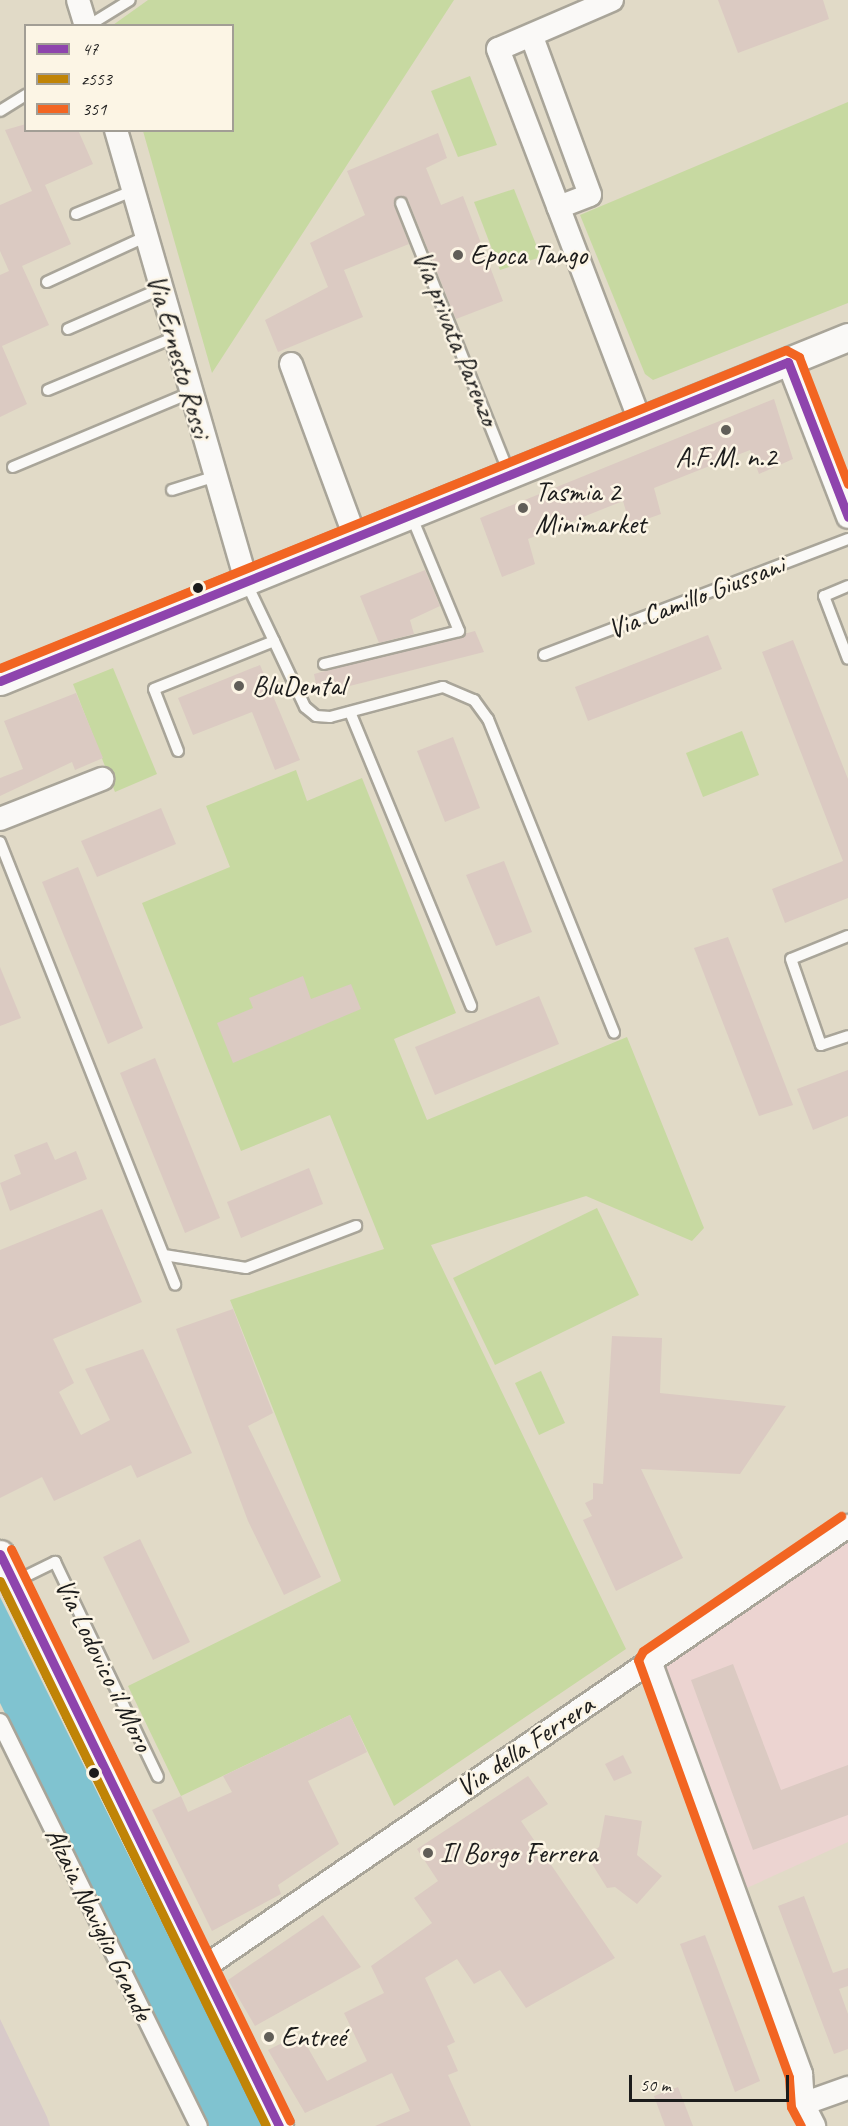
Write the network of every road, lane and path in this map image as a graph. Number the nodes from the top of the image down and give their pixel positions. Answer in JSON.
{"nodes":[{"id":1,"x":78,"y":0,"type":"edge"},
{"id":2,"x":130,"y":0,"type":"edge"},
{"id":3,"x":612,"y":0,"type":"edge"},
{"id":4,"x":86,"y":24,"type":"edge"},
{"id":5,"x":90,"y":24,"type":"edge"},
{"id":6,"x":532,"y":38,"type":"junction"},
{"id":7,"x":24,"y":96,"type":"edge"},
{"id":8,"x":0,"y":111,"type":"edge"},
{"id":9,"x":117,"y":132,"type":"edge"},
{"id":10,"x":132,"y":190,"type":"junction"},
{"id":11,"x":401,"y":203,"type":"dead end"},
{"id":12,"x":558,"y":207,"type":"junction"},
{"id":13,"x":76,"y":214,"type":"dead end"},
{"id":14,"x":145,"y":237,"type":"junction"},
{"id":15,"x":47,"y":282,"type":"dead end"},
{"id":16,"x":160,"y":289,"type":"junction"},
{"id":17,"x":68,"y":329,"type":"dead end"},
{"id":18,"x":848,"y":337,"type":"edge"},
{"id":19,"x":173,"y":338,"type":"junction"},
{"id":20,"x":788,"y":362,"type":"junction"},
{"id":21,"x":291,"y":364,"type":"dead end"},
{"id":22,"x":48,"y":390,"type":"dead end"},
{"id":23,"x":190,"y":393,"type":"junction"},
{"id":24,"x":640,"y":420,"type":"junction"},
{"id":25,"x":13,"y":467,"type":"dead end"},
{"id":26,"x":509,"y":474,"type":"junction"},
{"id":27,"x":840,"y":474,"type":"edge"},
{"id":28,"x":213,"y":477,"type":"junction"},
{"id":29,"x":172,"y":490,"type":"dead end"},
{"id":30,"x":411,"y":514,"type":"junction"},
{"id":31,"x":848,"y":517,"type":"edge"},
{"id":32,"x":355,"y":537,"type":"junction"},
{"id":33,"x":848,"y":539,"type":"edge"},
{"id":34,"x":246,"y":581,"type":"junction"},
{"id":35,"x":848,"y":586,"type":"edge"},
{"id":36,"x":274,"y":641,"type":"junction"},
{"id":37,"x":544,"y":655,"type":"dead end"},
{"id":38,"x":848,"y":659,"type":"edge"},
{"id":39,"x":324,"y":664,"type":"dead end"},
{"id":40,"x":0,"y":681,"type":"edge"},
{"id":41,"x":350,"y":712,"type":"junction"},
{"id":42,"x":178,"y":751,"type":"dead end"},
{"id":43,"x":102,"y":779,"type":"dead end"},
{"id":44,"x":0,"y":819,"type":"edge"},
{"id":45,"x":0,"y":842,"type":"edge"},
{"id":46,"x":848,"y":936,"type":"edge"},
{"id":47,"x":471,"y":1006,"type":"dead end"},
{"id":48,"x":614,"y":1033,"type":"dead end"},
{"id":49,"x":848,"y":1036,"type":"edge"},
{"id":50,"x":356,"y":1226,"type":"dead end"},
{"id":51,"x":164,"y":1256,"type":"junction"},
{"id":52,"x":175,"y":1285,"type":"dead end"},
{"id":53,"x":848,"y":1526,"type":"edge"},
{"id":54,"x":0,"y":1554,"type":"edge"},
{"id":55,"x":14,"y":1582,"type":"junction"},
{"id":56,"x":650,"y":1661,"type":"junction"},
{"id":57,"x":0,"y":1722,"type":"edge"},
{"id":58,"x":158,"y":1777,"type":"dead end"},
{"id":59,"x":203,"y":1968,"type":"junction"},
{"id":60,"x":848,"y":2088,"type":"edge"},
{"id":61,"x":803,"y":2104,"type":"junction"},
{"id":62,"x":199,"y":2126,"type":"edge"},
{"id":63,"x":279,"y":2126,"type":"edge"},
{"id":64,"x":814,"y":2126,"type":"edge"}],
"edges":[{"from":1,"to":4,"type":"street"},
{"from":2,"to":5,"type":"lane"},
{"from":3,"to":6,"type":"street"},
{"from":6,"to":12,"type":"street"},
{"from":6,"to":12,"type":"street"},
{"from":7,"to":8,"type":"lane"},
{"from":9,"to":10,"type":"street","name":"Via Ernesto Rossi"},
{"from":10,"to":13,"type":"lane"},
{"from":10,"to":14,"type":"street","name":"Via Ernesto Rossi"},
{"from":11,"to":26,"type":"lane","name":"Via privata Parenzo"},
{"from":12,"to":24,"type":"street"},
{"from":14,"to":15,"type":"lane"},
{"from":14,"to":16,"type":"street","name":"Via Ernesto Rossi"},
{"from":16,"to":17,"type":"lane"},
{"from":16,"to":19,"type":"street","name":"Via Ernesto Rossi"},
{"from":18,"to":20,"type":"street"},
{"from":19,"to":22,"type":"lane"},
{"from":19,"to":23,"type":"street","name":"Via Ernesto Rossi"},
{"from":20,"to":24,"type":"street"},
{"from":20,"to":27,"type":"street"},
{"from":21,"to":32,"type":"street"},
{"from":23,"to":25,"type":"lane"},
{"from":23,"to":28,"type":"street","name":"Via Ernesto Rossi"},
{"from":24,"to":26,"type":"street"},
{"from":26,"to":30,"type":"street"},
{"from":27,"to":31,"type":"street"},
{"from":28,"to":29,"type":"lane"},
{"from":28,"to":34,"type":"street","name":"Via Ernesto Rossi"},
{"from":30,"to":32,"type":"street"},
{"from":30,"to":39,"type":"lane"},
{"from":32,"to":34,"type":"street"},
{"from":33,"to":37,"type":"lane","name":"Via Camillo Giussani"},
{"from":34,"to":36,"type":"lane"},
{"from":34,"to":40,"type":"street"},
{"from":35,"to":38,"type":"lane","name":"Via Camillo Giussani"},
{"from":36,"to":41,"type":"lane"},
{"from":36,"to":42,"type":"lane"},
{"from":41,"to":47,"type":"lane"},
{"from":41,"to":48,"type":"lane"},
{"from":43,"to":44,"type":"street"},
{"from":45,"to":51,"type":"lane"},
{"from":46,"to":49,"type":"lane"},
{"from":50,"to":51,"type":"lane"},
{"from":51,"to":52,"type":"lane"},
{"from":53,"to":56,"type":"street","name":"Via della Ferrera"},
{"from":54,"to":55,"type":"street","name":"Via Lodovico il Moro"},
{"from":55,"to":58,"type":"lane","name":"Via Lodovico il Moro"},
{"from":55,"to":59,"type":"street","name":"Via Lodovico il Moro"},
{"from":56,"to":59,"type":"street","name":"Via della Ferrera"},
{"from":56,"to":61,"type":"street"},
{"from":57,"to":62,"type":"street","name":"Alzaia Naviglio Grande"},
{"from":59,"to":63,"type":"street","name":"Via Lodovico il Moro"},
{"from":60,"to":61,"type":"street"},
{"from":61,"to":64,"type":"street"}]}
